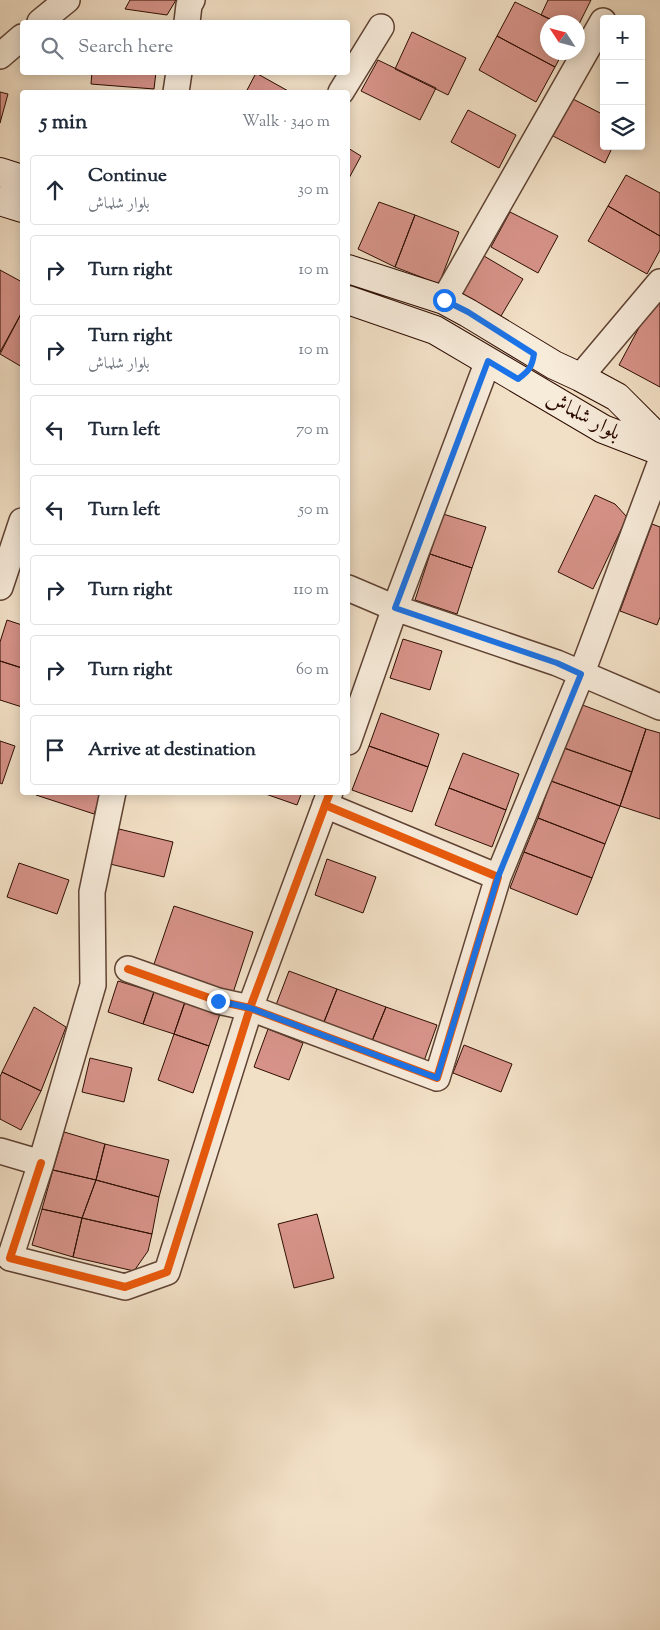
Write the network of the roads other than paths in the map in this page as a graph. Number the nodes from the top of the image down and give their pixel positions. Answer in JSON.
{"nodes":[{"id":1,"x":67,"y":0,"type":"edge"},
{"id":2,"x":192,"y":0,"type":"edge"},
{"id":3,"x":42,"y":20,"type":"edge"},
{"id":4,"x":186,"y":20,"type":"edge"},
{"id":5,"x":600,"y":26,"type":"edge"},
{"id":6,"x":381,"y":27,"type":"dead end"},
{"id":7,"x":20,"y":40,"type":"edge"},
{"id":8,"x":0,"y":56,"type":"edge"},
{"id":9,"x":179,"y":75,"type":"edge"},
{"id":10,"x":176,"y":90,"type":"edge"},
{"id":11,"x":342,"y":90,"type":"edge"},
{"id":12,"x":0,"y":172,"type":"edge"},
{"id":13,"x":20,"y":178,"type":"edge"},
{"id":14,"x":0,"y":201,"type":"edge"},
{"id":15,"x":20,"y":207,"type":"edge"},
{"id":16,"x":350,"y":270,"type":"edge"},
{"id":17,"x":660,"y":282,"type":"edge"},
{"id":18,"x":444,"y":300,"type":"junction"},
{"id":19,"x":350,"y":301,"type":"edge"},
{"id":20,"x":544,"y":360,"type":"junction"},
{"id":21,"x":488,"y":361,"type":"junction"},
{"id":22,"x":580,"y":376,"type":"junction"},
{"id":23,"x":529,"y":386,"type":"junction"},
{"id":24,"x":660,"y":440,"type":"edge"},
{"id":25,"x":660,"y":451,"type":"edge"},
{"id":26,"x":660,"y":464,"type":"edge"},
{"id":27,"x":20,"y":527,"type":"edge"},
{"id":28,"x":0,"y":587,"type":"edge"},
{"id":29,"x":350,"y":589,"type":"edge"},
{"id":30,"x":395,"y":608,"type":"junction"},
{"id":31,"x":581,"y":674,"type":"junction"},
{"id":32,"x":660,"y":707,"type":"edge"},
{"id":33,"x":350,"y":736,"type":"edge"},
{"id":34,"x":112,"y":795,"type":"edge"},
{"id":35,"x":327,"y":799,"type":"edge"},
{"id":36,"x":498,"y":877,"type":"junction"},
{"id":37,"x":128,"y":969,"type":"dead end"},
{"id":38,"x":250,"y":1008,"type":"junction"},
{"id":39,"x":0,"y":1151,"type":"edge"},
{"id":40,"x":41,"y":1163,"type":"junction"},
{"id":41,"x":5,"y":1262,"type":"edge"}],
"edges":[{"from":1,"to":3,"type":"street"},
{"from":2,"to":4,"type":"street"},
{"from":5,"to":18,"type":"street"},
{"from":6,"to":11,"type":"street"},
{"from":7,"to":8,"type":"street"},
{"from":9,"to":10,"type":"street"},
{"from":12,"to":13,"type":"main road"},
{"from":14,"to":15,"type":"main road"},
{"from":16,"to":18,"type":"main road","name":"بلوار شلماش"},
{"from":17,"to":22,"type":"street"},
{"from":18,"to":20,"type":"main road","name":"بلوار شلماش"},
{"from":19,"to":21,"type":"main road","name":"بلوار شلماش"},
{"from":20,"to":22,"type":"main road","name":"بلوار شلماش"},
{"from":20,"to":23,"type":"main road"},
{"from":21,"to":23,"type":"main road","name":"بلوار شلماش"},
{"from":21,"to":30,"type":"street"},
{"from":22,"to":24,"type":"main road","name":"بلوار شلماش"},
{"from":23,"to":25,"type":"main road","name":"بلوار شلماش"},
{"from":26,"to":31,"type":"street"},
{"from":27,"to":28,"type":"street"},
{"from":29,"to":30,"type":"street"},
{"from":30,"to":31,"type":"street"},
{"from":30,"to":33,"type":"street"},
{"from":31,"to":32,"type":"street"},
{"from":31,"to":36,"type":"street"},
{"from":34,"to":40,"type":"street"},
{"from":35,"to":36,"type":"street"},
{"from":35,"to":38,"type":"street"},
{"from":36,"to":38,"type":"street"},
{"from":37,"to":38,"type":"street"},
{"from":38,"to":41,"type":"street"},
{"from":39,"to":40,"type":"street"},
{"from":40,"to":41,"type":"street"}]}
